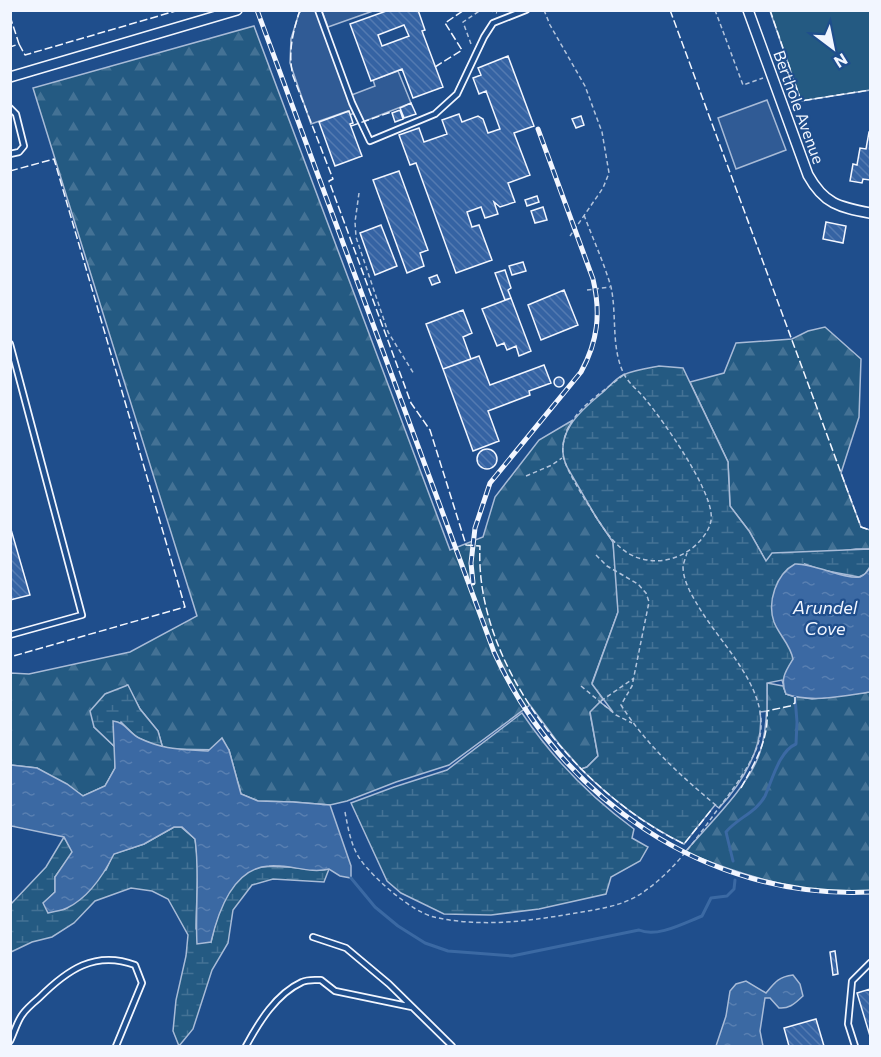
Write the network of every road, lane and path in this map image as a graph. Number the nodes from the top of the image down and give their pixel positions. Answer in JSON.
{"nodes":[{"id":1,"x":237,"y":10,"type":"edge"},
{"id":2,"x":318,"y":10,"type":"edge"},
{"id":3,"x":481,"y":10,"type":"edge"},
{"id":4,"x":526,"y":10,"type":"edge"},
{"id":5,"x":544,"y":10,"type":"edge"},
{"id":6,"x":715,"y":10,"type":"edge"},
{"id":7,"x":748,"y":10,"type":"edge"},
{"id":8,"x":224,"y":13,"type":"edge"},
{"id":9,"x":476,"y":56,"type":"junction"},
{"id":10,"x":771,"y":75,"type":"junction"},
{"id":11,"x":10,"y":77,"type":"edge"},
{"id":12,"x":10,"y":108,"type":"edge"},
{"id":13,"x":10,"y":154,"type":"edge"},
{"id":14,"x":359,"y":193,"type":"dead end"},
{"id":15,"x":870,"y":213,"type":"edge"},
{"id":16,"x":584,"y":215,"type":"junction"},
{"id":17,"x":570,"y":236,"type":"dead end"},
{"id":18,"x":610,"y":287,"type":"junction"},
{"id":19,"x":587,"y":290,"type":"dead end"},
{"id":20,"x":10,"y":344,"type":"edge"},
{"id":21,"x":414,"y":375,"type":"dead end"},
{"id":22,"x":624,"y":375,"type":"junction"},
{"id":23,"x":563,"y":458,"type":"junction"},
{"id":24,"x":526,"y":476,"type":"dead end"},
{"id":25,"x":687,"y":553,"type":"junction"},
{"id":26,"x":596,"y":555,"type":"dead end"},
{"id":27,"x":10,"y":635,"type":"edge"},
{"id":28,"x":634,"y":678,"type":"junction"},
{"id":29,"x":581,"y":686,"type":"dead end"},
{"id":30,"x":600,"y":702,"type":"junction"},
{"id":31,"x":633,"y":724,"type":"junction"},
{"id":32,"x":719,"y":808,"type":"junction"},
{"id":33,"x":345,"y":812,"type":"dead end"},
{"id":34,"x":313,"y":937,"type":"dead end"},
{"id":35,"x":870,"y":963,"type":"edge"},
{"id":36,"x":412,"y":1007,"type":"junction"},
{"id":37,"x":10,"y":1041,"type":"edge"},
{"id":38,"x":116,"y":1047,"type":"edge"},
{"id":39,"x":246,"y":1047,"type":"edge"},
{"id":40,"x":452,"y":1047,"type":"edge"},
{"id":41,"x":855,"y":1047,"type":"edge"}],
"edges":[{"from":1,"to":8,"type":"street"},
{"from":2,"to":9,"type":"lane"},
{"from":3,"to":9,"type":"path"},
{"from":4,"to":9,"type":"lane"},
{"from":5,"to":16,"type":"path"},
{"from":6,"to":10,"type":"path"},
{"from":7,"to":10,"type":"street","name":"Berthole Avenue"},
{"from":8,"to":11,"type":"street"},
{"from":10,"to":15,"type":"street","name":"Berthole Avenue"},
{"from":12,"to":13,"type":"lane"},
{"from":14,"to":21,"type":"path"},
{"from":16,"to":17,"type":"path"},
{"from":16,"to":18,"type":"path"},
{"from":18,"to":19,"type":"path"},
{"from":18,"to":22,"type":"path"},
{"from":20,"to":27,"type":"lane"},
{"from":22,"to":23,"type":"path"},
{"from":22,"to":25,"type":"path"},
{"from":23,"to":24,"type":"path"},
{"from":23,"to":25,"type":"path"},
{"from":25,"to":32,"type":"path"},
{"from":26,"to":28,"type":"path"},
{"from":28,"to":30,"type":"path"},
{"from":28,"to":31,"type":"path"},
{"from":29,"to":30,"type":"path"},
{"from":30,"to":31,"type":"path"},
{"from":31,"to":32,"type":"path"},
{"from":32,"to":33,"type":"path"},
{"from":34,"to":36,"type":"lane"},
{"from":35,"to":41,"type":"lane"},
{"from":36,"to":39,"type":"lane"},
{"from":36,"to":40,"type":"lane"},
{"from":37,"to":38,"type":"lane"}]}
